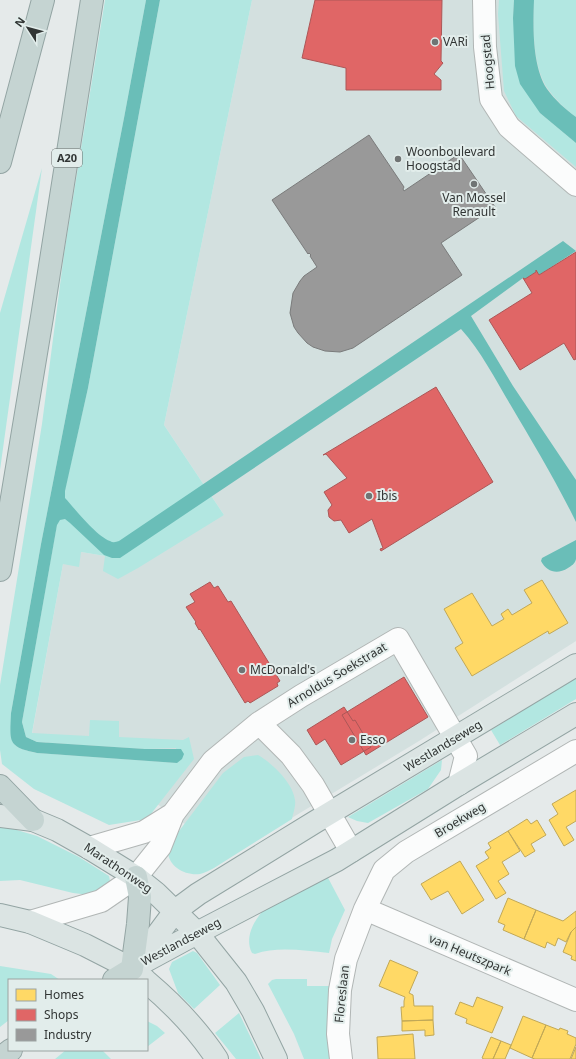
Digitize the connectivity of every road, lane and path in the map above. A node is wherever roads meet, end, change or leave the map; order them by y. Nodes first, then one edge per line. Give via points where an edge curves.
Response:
1 (43, 0) edge
2 (92, 0) edge
3 (484, 0) edge
4 (0, 162) edge
5 (576, 185) edge
6 (0, 570) edge
7 (576, 665) edge
8 (576, 714) edge
9 (259, 723) junction
10 (456, 737) junction
11 (576, 751) edge
12 (459, 784) junction
13 (0, 786) edge
14 (173, 814) junction
15 (330, 814) junction
16 (0, 816) edge
17 (32, 820) junction
18 (90, 848) junction
19 (351, 851) junction
20 (136, 877) junction
21 (365, 909) junction
22 (175, 911) junction
23 (0, 915) edge
24 (30, 922) junction
25 (197, 933) junction
26 (134, 978) edge
27 (148, 986) edge
28 (576, 1000) edge
29 (9, 1051) edge
30 (0, 1058) edge
31 (217, 1059) edge
32 (276, 1059) edge
33 (341, 1059) edge

1 - 4 highway
2 - 6 highway, A20
3 - 5 street, Hoogstad via 491,99 510,127
7 - 10 main road, Westlandseweg
8 - 12 main road, Westlandseweg
9 - 10 street, Arnoldus Soekstraat via 398,639
9 - 14 street, Arnoldus Soekstraat via 213,761
9 - 15 street via 291,755
10 - 12 street, Arnoldus Soekstraat via 466,756
10 - 15 main road, Westlandseweg
11 - 21 street, Broekweg via 406,852 384,870
12 - 19 main road, Westlandseweg
13 - 17 highway
14 - 18 street via 144,832
14 - 20 street, Arnoldus Soekstraat via 160,847
15 - 19 street
15 - 22 main road, Westlandseweg via 198,894
16 - 17 main road, Marathonweg
17 - 18 main road, Marathonweg
18 - 20 main road, Marathonweg
19 - 25 main road, Westlandseweg via 316,872
20 - 22 main road, Marathonweg
20 - 24 street, Arnoldus Soekstraat via 101,901
20 - 26 highway via 140,897
21 - 28 street, van Heutszpark
21 - 33 street, Floreslaan via 346,959 340,990 338,1034
22 - 25 main road, Marathonweg
22 - 26 main road, Westlandseweg
23 - 24 main road
24 - 26 main road via 85,945
25 - 26 main road, Westlandseweg
25 - 32 main road, Marathonweg via 236,982
27 - 31 main road via 160,992 189,1023
29 - 30 highway

